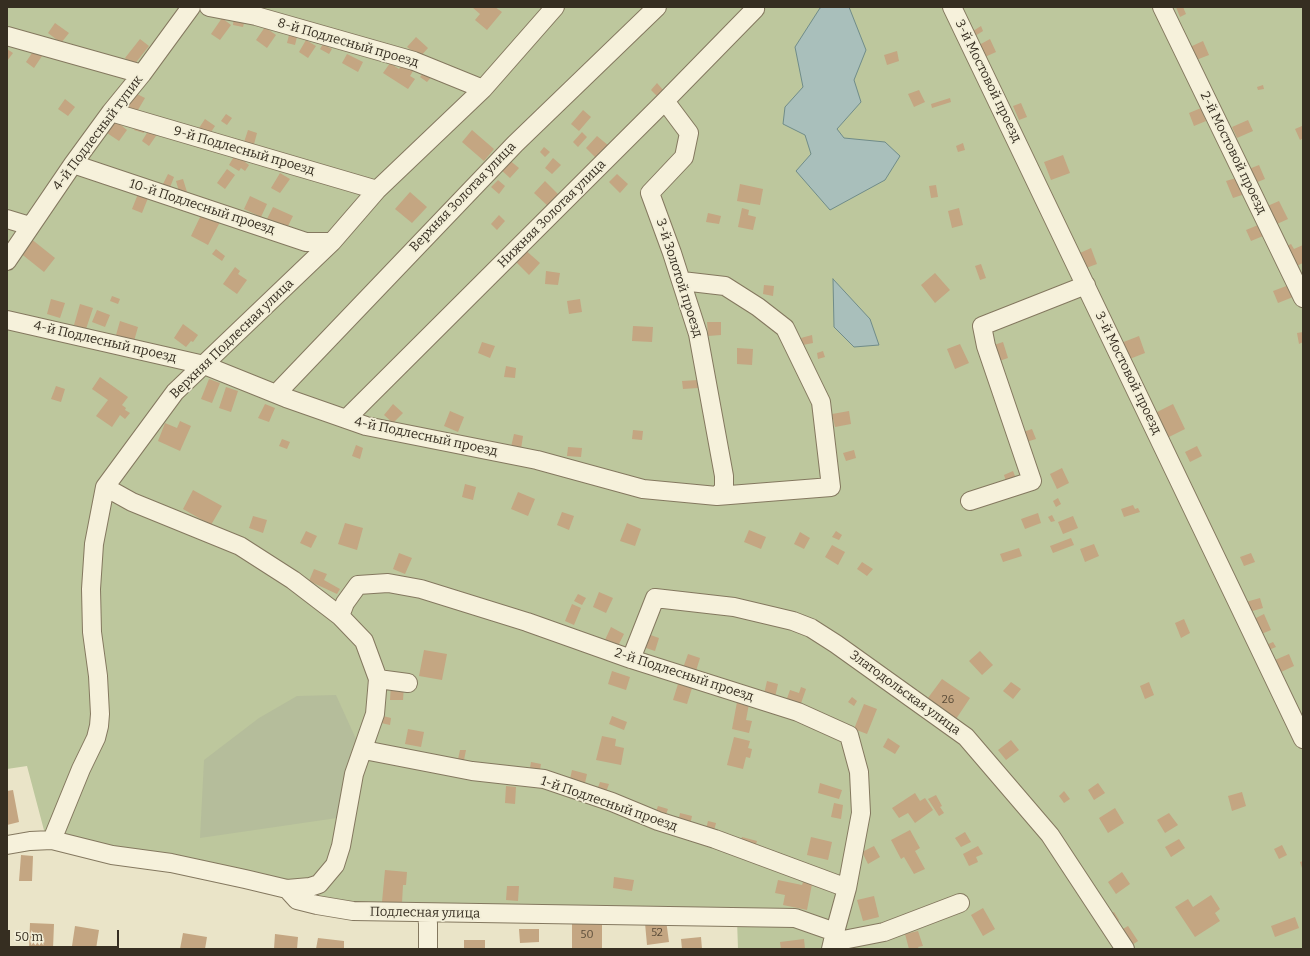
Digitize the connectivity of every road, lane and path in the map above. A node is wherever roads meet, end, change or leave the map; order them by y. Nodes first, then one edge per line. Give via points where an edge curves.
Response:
1 (191, 7) edge
2 (209, 7) edge
3 (657, 7) edge
4 (754, 7) edge
5 (1162, 7) edge
6 (548, 9) edge
7 (958, 10) edge
8 (7, 36) edge
9 (142, 74) junction
10 (482, 89) junction
11 (665, 101) junction
12 (111, 112) junction
13 (73, 164) junction
14 (377, 190) junction
15 (7, 219) edge
16 (30, 226) junction
17 (332, 242) junction
18 (7, 261) edge
19 (682, 281) junction
20 (1086, 285) junction
21 (1303, 298) edge
22 (7, 320) edge
23 (204, 366) junction
24 (276, 394) junction
25 (346, 419) junction
26 (105, 487) junction
27 (717, 496) junction
28 (970, 501) dead end
29 (340, 616) junction
30 (631, 659) junction
31 (378, 679) junction
32 (408, 683) dead end
33 (1303, 739) edge
34 (364, 750) junction
35 (52, 840) junction
36 (7, 845) edge
37 (847, 888) junction
38 (287, 889) junction
39 (960, 903) dead end
40 (427, 913) junction
41 (833, 941) edge
42 (428, 949) edge
43 (1125, 949) edge

1 - 9 street, 4-й Подлесный тупик
2 - 10 street, 8-й Подлесный проезд via 256,16 414,61
3 - 24 street, Верхняя Золотая улица via 498,161
4 - 11 street, Нижняя Золотая улица via 755,9
5 - 21 street, 2-й Мостовой проезд
6 - 10 street, Верхняя Подлесная улица
7 - 20 street, 3-й Мостовой проезд
8 - 9 street
9 - 12 street, 4-й Подлесный тупик
10 - 14 street, Верхняя Подлесная улица
11 - 19 street, 3-й Золотой проезд via 689,133 684,157 650,193
11 - 25 street, Нижняя Золотая улица
12 - 13 street, 4-й Подлесный тупик
12 - 14 street, 9-й Подлесный проезд
13 - 16 street, 4-й Подлесный тупик
13 - 17 street, 10-й Подлесный проезд via 306,242
14 - 17 street, Верхняя Подлесная улица
15 - 16 street
16 - 18 street, 4-й Подлесный тупик
17 - 23 street, Верхняя Подлесная улица
19 - 27 street, 3-й Золотой проезд via 698,334 724,476 724,488
19 - 27 street, 4-й Подлесный проезд via 725,286 758,306 785,328 821,402 831,487
20 - 28 street via 982,326 986,346 1032,481
20 - 33 street, 3-й Мостовой проезд
22 - 23 street, 4-й Подлесный проезд
23 - 24 street, 4-й Подлесный проезд
23 - 26 street, Верхняя Подлесная улица via 175,392
24 - 25 street, 4-й Подлесный проезд
25 - 27 street, 4-й Подлесный проезд via 366,426 537,460 643,489
26 - 29 street via 132,502 240,546 293,580
26 - 35 street, Верхняя Подлесная улица via 94,544 91,589 99,726
29 - 30 street, 2-й Подлесный проезд via 345,603 358,585 388,583 421,589 527,622
29 - 31 street via 364,642
30 - 37 street, 2-й Подлесный проезд via 798,712 849,736 859,772 861,813
30 - 43 street, Златодольская улица via 654,598 734,607 793,621 811,628 966,737 1050,836
31 - 32 street
31 - 34 street via 375,714
34 - 37 street, 1-й Подлесный проезд via 472,771 544,779
34 - 38 street via 354,774 335,865 319,884
35 - 36 street, Подлесная улица
35 - 38 street, Подлесная улица via 112,855 171,863
37 - 41 street, 2-й Подлесный проезд
38 - 40 street, Подлесная улица via 296,900 352,911
39 - 41 street via 884,932
40 - 41 street, Подлесная улица via 795,918
40 - 42 street

